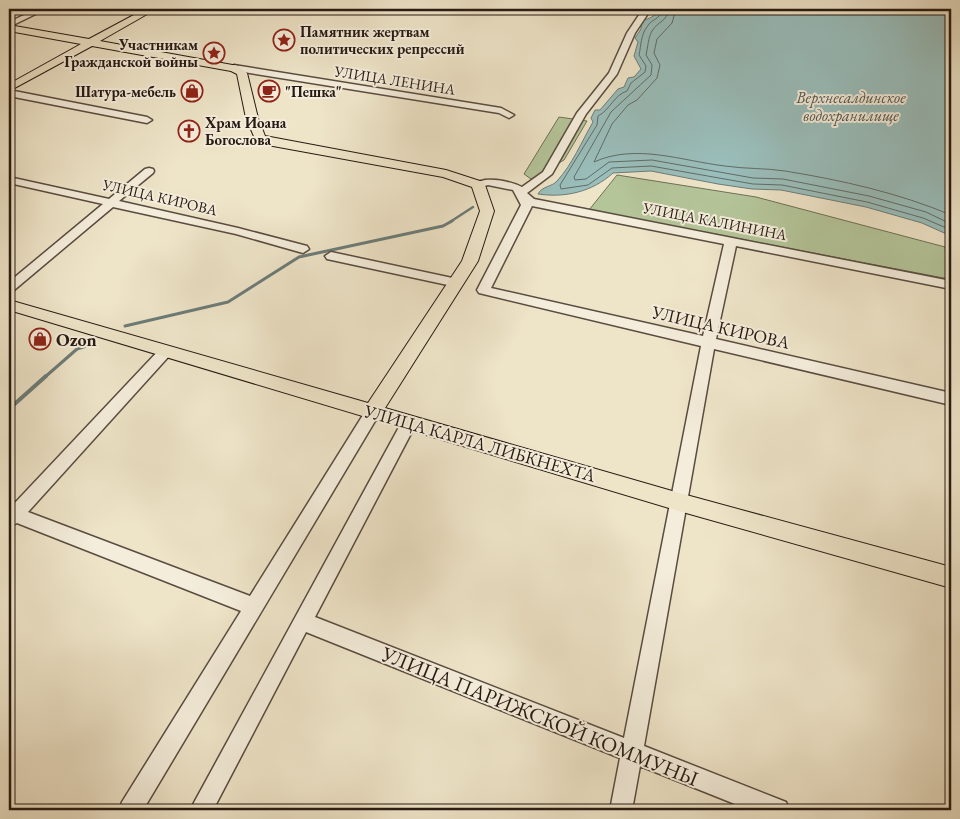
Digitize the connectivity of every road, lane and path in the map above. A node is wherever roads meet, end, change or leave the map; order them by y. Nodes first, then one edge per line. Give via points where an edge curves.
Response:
1 (42, 9) edge
2 (151, 9) edge
3 (647, 9) edge
4 (9, 26) edge
5 (90, 42) junction
6 (234, 68) junction
7 (9, 88) edge
8 (9, 93) edge
9 (509, 115) dead end
10 (147, 120) dead end
11 (149, 171) dead end
12 (9, 180) edge
13 (478, 185) junction
14 (520, 193) junction
15 (114, 202) junction
16 (731, 241) junction
17 (303, 249) dead end
18 (331, 256) dead end
19 (457, 283) junction
20 (951, 285) edge
21 (9, 288) edge
22 (9, 305) edge
23 (708, 343) junction
24 (165, 352) junction
25 (951, 399) edge
26 (373, 411) junction
27 (409, 422) junction
28 (679, 502) junction
29 (10, 515) edge
30 (951, 578) edge
31 (255, 607) junction
32 (302, 620) junction
33 (632, 753) junction
34 (130, 810) edge
35 (201, 810) edge
36 (621, 810) edge
37 (778, 810) edge

1 - 4 street
2 - 5 main road
3 - 14 street via 631,34 613,74 582,113 548,174
4 - 5 main road, УЛИЦА ЛЕНИНА
5 - 6 main road, УЛИЦА ЛЕНИНА
5 - 7 main road
6 - 9 street, УЛИЦА ЛЕНИНА via 501,111
6 - 13 main road via 242,73 260,138 446,174
8 - 10 street
11 - 15 street
12 - 15 street, УЛИЦА КИРОВА
13 - 14 street, УЛИЦА КАЛИНИНА via 488,182 517,188
13 - 19 main road via 487,211 470,261
14 - 16 street, УЛИЦА КАЛИНИНА via 530,202
14 - 23 street, УЛИЦА КИРОВА via 527,205 483,290
15 - 17 street, УЛИЦА КИРОВА
15 - 21 street
16 - 20 street, УЛИЦА КАЛИНИНА
16 - 23 street
18 - 19 street
19 - 26 main road
22 - 24 main road, УЛИЦА КАРЛА ЛИБКНЕХТА
23 - 25 street, УЛИЦА КИРОВА
23 - 28 street
24 - 26 main road, УЛИЦА КАРЛА ЛИБКНЕХТА
24 - 29 street
26 - 27 main road, УЛИЦА КАРЛА ЛИБКНЕХТА
26 - 31 street
27 - 28 main road, УЛИЦА КАРЛА ЛИБКНЕХТА
27 - 32 street
28 - 30 main road, УЛИЦА КАРЛА ЛИБКНЕХТА
28 - 33 street
29 - 31 street
31 - 34 street
32 - 33 street, УЛИЦА ПАРИЖСКОЙ КОММУНЫ
32 - 35 street
33 - 36 street
33 - 37 street, УЛИЦА ПАРИЖСКОЙ КОММУНЫ

